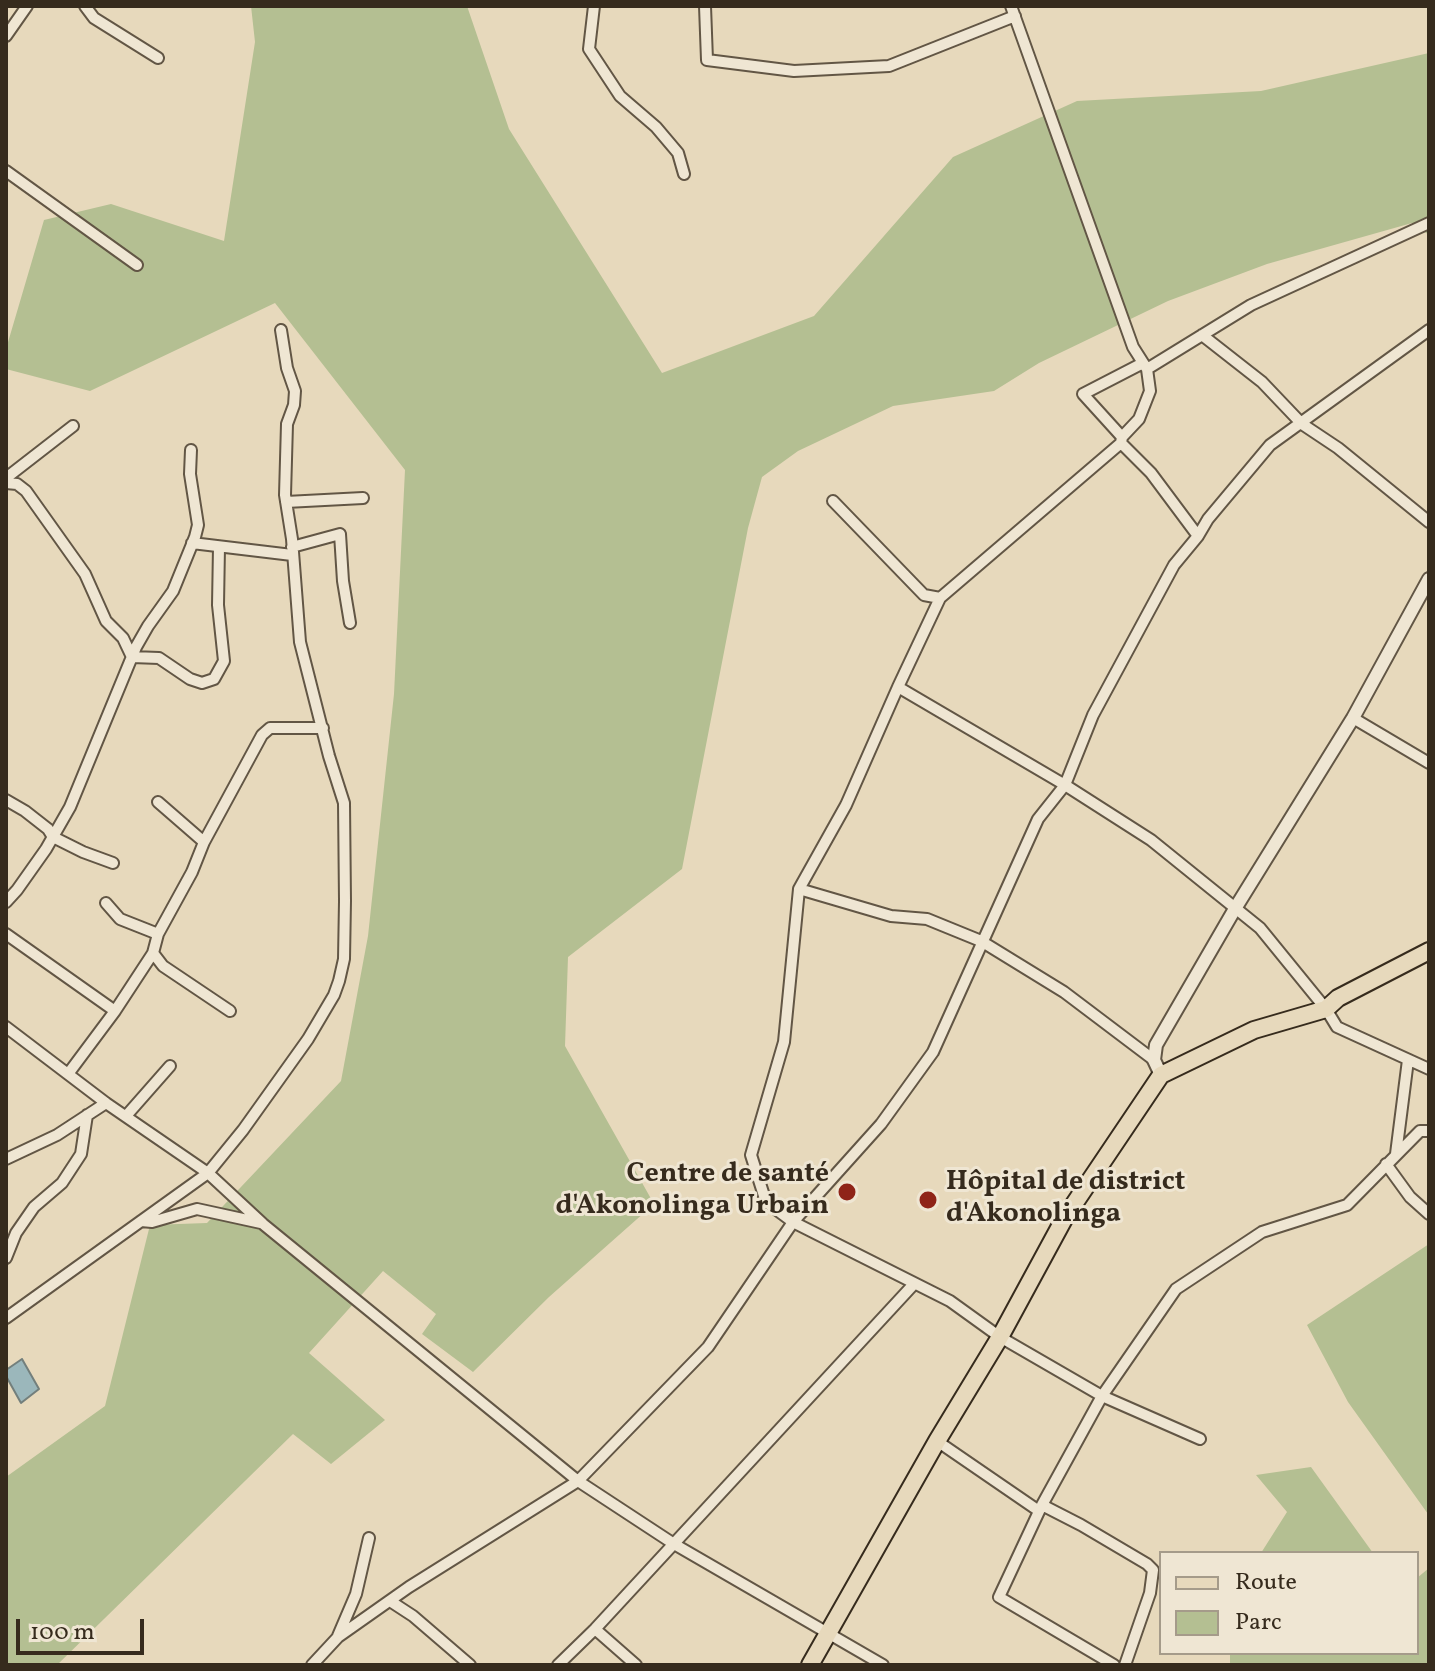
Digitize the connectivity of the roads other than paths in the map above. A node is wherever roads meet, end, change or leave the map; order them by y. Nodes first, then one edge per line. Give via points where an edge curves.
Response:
1 (27, 6) edge
2 (85, 6) edge
3 (594, 6) edge
4 (705, 6) edge
5 (1013, 11) edge
6 (6, 36) edge
7 (158, 58) dead end
8 (6, 171) edge
9 (684, 174) dead end
10 (1429, 223) edge
11 (137, 265) dead end
12 (281, 330) dead end
13 (1429, 330) edge
14 (1202, 335) junction
15 (1145, 366) junction
16 (1302, 424) junction
17 (73, 426) dead end
18 (1121, 440) junction
19 (191, 450) dead end
20 (6, 481) edge
21 (363, 498) dead end
22 (833, 501) dead end
23 (286, 502) junction
24 (1429, 522) edge
25 (1198, 536) junction
26 (192, 543) junction
27 (219, 547) junction
28 (292, 551) junction
29 (1429, 579) edge
30 (940, 598) junction
31 (350, 623) dead end
32 (132, 657) junction
33 (898, 687) junction
34 (1353, 718) junction
35 (323, 728) junction
36 (1429, 763) edge
37 (1065, 785) junction
38 (6, 800) edge
39 (158, 802) dead end
40 (53, 837) junction
41 (204, 842) junction
42 (113, 863) dead end
43 (799, 889) junction
44 (6, 902) edge
45 (106, 903) dead end
46 (1236, 907) junction
47 (6, 934) edge
48 (158, 934) junction
49 (981, 941) junction
50 (1429, 951) edge
51 (153, 953) junction
52 (1326, 1009) junction
53 (115, 1011) junction
54 (230, 1011) dead end
55 (6, 1027) edge
56 (1408, 1060) junction
57 (170, 1066) dead end
58 (1157, 1068) junction
59 (1429, 1069) edge
60 (68, 1074) junction
61 (106, 1103) junction
62 (87, 1115) junction
63 (126, 1116) junction
64 (1429, 1131) edge
65 (1396, 1154) junction
66 (6, 1159) edge
67 (1386, 1164) junction
68 (208, 1173) junction
69 (1429, 1214) edge
70 (141, 1221) junction
71 (793, 1222) junction
72 (263, 1224) junction
73 (6, 1258) edge
74 (913, 1285) junction
75 (6, 1318) edge
76 (1000, 1337) junction
77 (1102, 1396) junction
78 (1200, 1439) dead end
79 (937, 1441) junction
80 (578, 1481) junction
81 (1041, 1508) junction
82 (369, 1538) dead end
83 (674, 1544) junction
84 (390, 1601) junction
85 (595, 1629) junction
86 (828, 1635) junction
87 (338, 1637) junction
88 (312, 1665) edge
89 (470, 1665) edge
90 (558, 1665) edge
91 (636, 1665) edge
92 (810, 1665) edge
93 (883, 1665) edge
94 (1114, 1665) edge
95 (1125, 1665) edge

1 - 6 street
2 - 7 street via 94,18
3 - 9 street via 589,49 620,96 678,153
4 - 5 street via 707,60 794,71 889,66
5 - 15 street via 1133,347
8 - 11 street
10 - 14 street via 1251,305
12 - 23 street via 295,391 287,424
13 - 16 street
14 - 15 street
14 - 16 street via 1262,382
15 - 18 street via 1150,391 1139,419
15 - 18 street via 1083,394
16 - 24 street
16 - 25 street via 1270,445
17 - 20 street
18 - 25 street
18 - 30 street
19 - 26 street via 198,525
20 - 32 street via 26,491 85,574 106,621
21 - 23 street
22 - 30 street via 924,595
23 - 28 street
25 - 37 street via 1174,565 1101,702
26 - 27 street
26 - 32 street via 173,591
27 - 28 street
27 - 32 street via 224,661 214,679 196,682 159,658
28 - 31 street via 340,534
28 - 35 street via 300,642
29 - 34 street
30 - 33 street
32 - 40 street
33 - 37 street
33 - 43 street via 846,805
34 - 36 street
34 - 46 street
35 - 41 street via 267,730
35 - 68 street via 344,803 344,959 339,981 308,1039
37 - 46 street via 1151,840
37 - 49 street via 1038,819
38 - 40 street
39 - 41 street
40 - 42 street
40 - 44 street
41 - 48 street
43 - 49 street via 891,916 927,919
43 - 71 street via 784,1042 751,1155 766,1202
45 - 48 street via 120,919
46 - 52 street via 1260,928
46 - 58 street via 1156,1045
47 - 53 street
48 - 51 street
49 - 58 street via 1064,992
49 - 71 street via 933,1052 881,1124
50 - 52 main road
51 - 53 street
51 - 54 street via 163,966
52 - 56 street via 1337,1027
52 - 58 main road
53 - 60 street
55 - 60 street
56 - 59 street
56 - 65 street
57 - 63 street
58 - 76 main road via 1064,1219
60 - 61 street
61 - 62 street
61 - 63 street
62 - 66 street
62 - 73 street via 81,1154 62,1183 34,1207
63 - 68 street
64 - 65 street via 1420,1131
65 - 67 street
67 - 69 street
67 - 77 street via 1347,1205 1262,1232 1176,1289
68 - 70 street
68 - 72 street
70 - 72 street via 197,1209
70 - 75 street
71 - 74 street
71 - 80 street via 708,1347
72 - 80 street
74 - 76 street via 950,1301
74 - 83 street
76 - 77 street
76 - 79 main road
77 - 78 street
77 - 81 street
79 - 81 street
79 - 86 main road
80 - 83 street
80 - 84 street
81 - 94 street via 999,1597
81 - 95 street via 1081,1525 1153,1570
82 - 87 street via 356,1594
83 - 85 street
83 - 86 street
84 - 87 street
84 - 89 street
85 - 90 street
85 - 91 street
86 - 92 main road
86 - 93 street
87 - 88 street

